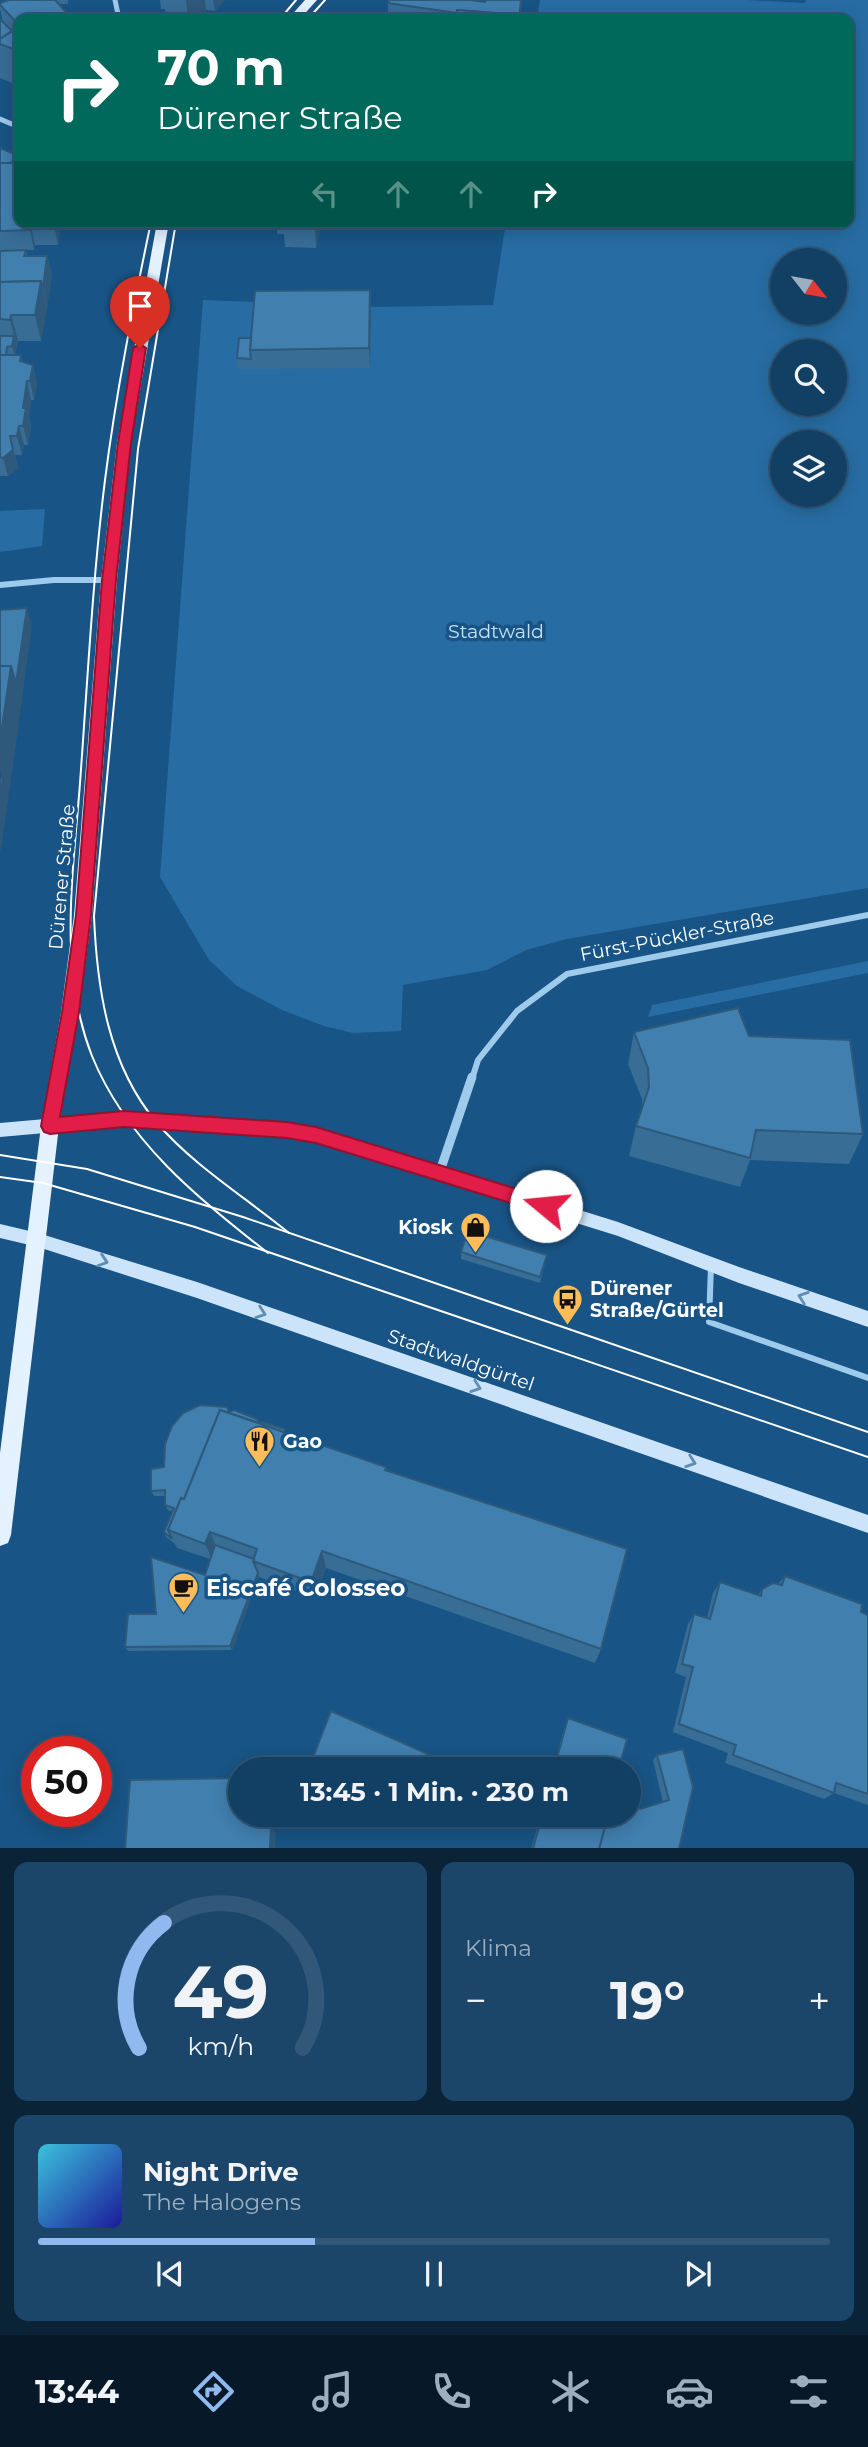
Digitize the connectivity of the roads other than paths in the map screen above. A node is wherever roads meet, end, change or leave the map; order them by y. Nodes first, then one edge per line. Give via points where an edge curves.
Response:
1 (311, 0) edge
2 (298, 14) edge
3 (162, 228) edge
4 (109, 580) junction
5 (0, 585) edge
6 (868, 915) edge
7 (50, 1126) junction
8 (0, 1130) edge
9 (439, 1174) junction
10 (0, 1231) edge
11 (38, 1240) junction
12 (712, 1265) junction
13 (868, 1319) edge
14 (868, 1378) edge
15 (4, 1461) edge
16 (868, 1524) edge
17 (0, 1535) edge

1 - 2 main road
3 - 4 main road, Dürener Straße via 124,443
4 - 5 street
4 - 7 main road, Dürener Straße via 83,915
6 - 9 street, Fürst-Pückler-Straße via 567,974 517,1011 478,1060
7 - 8 main road
7 - 9 main road via 124,1119 287,1130
7 - 11 main road, Dürener Straße
9 - 12 main road via 618,1229
10 - 11 main road, Stadtwaldgürtel
11 - 15 main road, Dürener Straße
11 -> 16 main road, Stadtwaldgürtel
13 -> 12 main road
12 - 14 lane via 709,1322
15 - 17 main road, Dürener Straße

